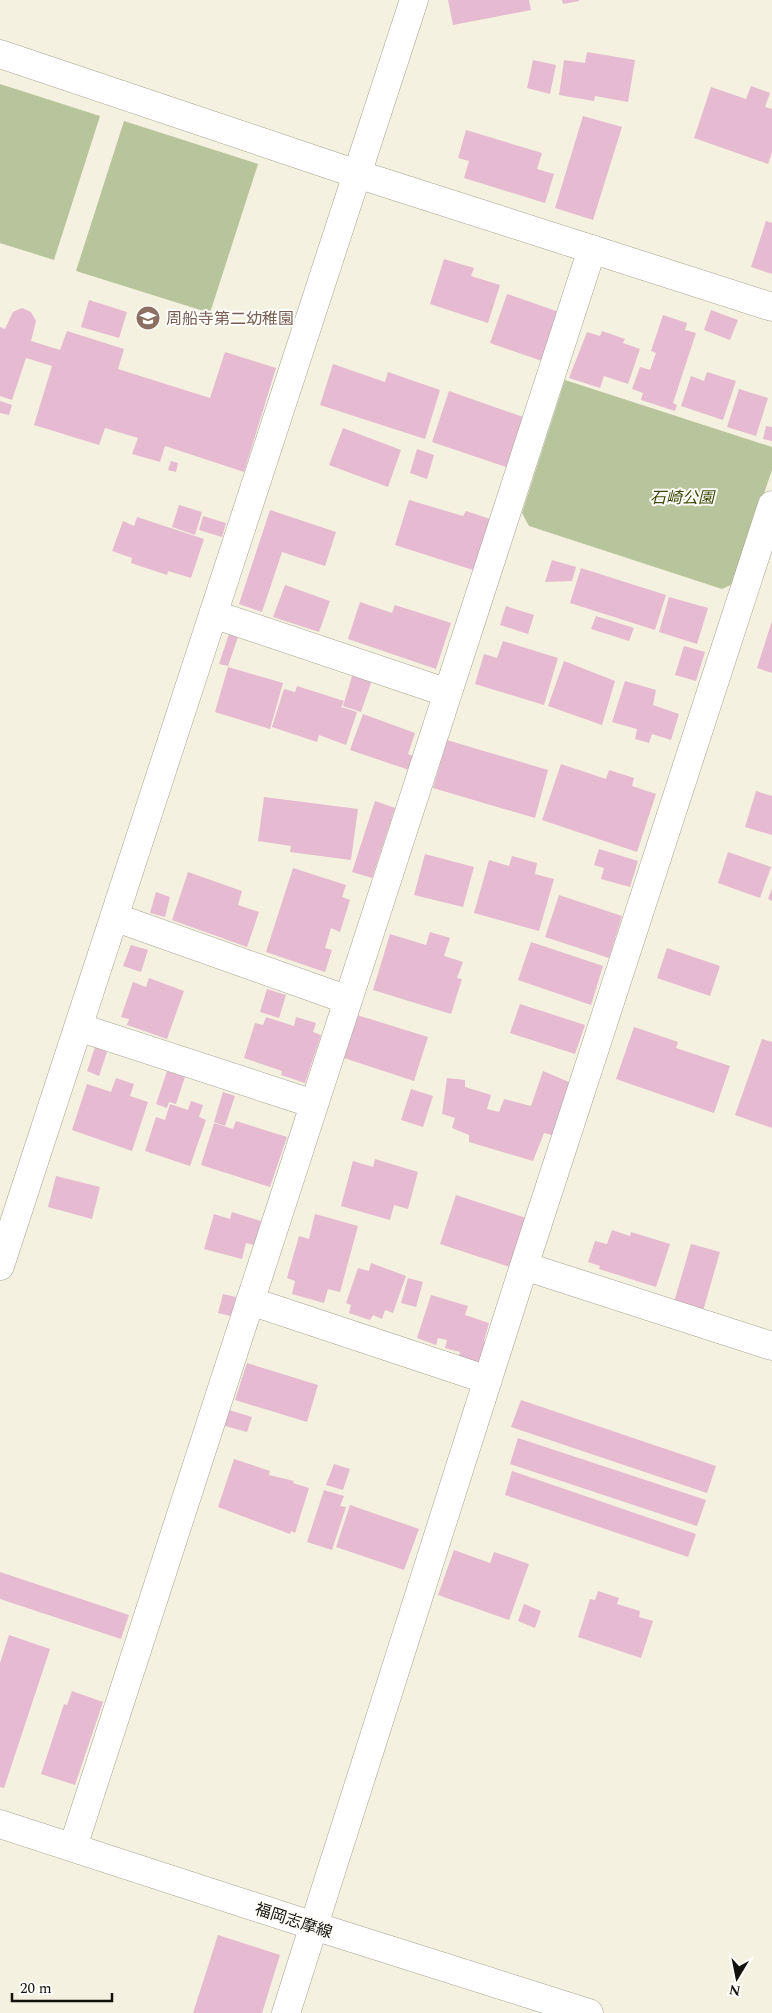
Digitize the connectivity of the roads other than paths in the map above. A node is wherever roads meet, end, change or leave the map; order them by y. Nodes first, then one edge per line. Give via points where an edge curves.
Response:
1 (414, 0) edge
2 (0, 54) edge
3 (357, 174) junction
4 (592, 249) junction
5 (772, 307) edge
6 (772, 505) edge
7 (213, 614) junction
8 (448, 693) junction
9 (114, 917) junction
10 (348, 1000) junction
11 (78, 1027) junction
12 (314, 1104) junction
13 (0, 1266) edge
14 (524, 1266) junction
15 (250, 1301) junction
16 (772, 1346) edge
17 (488, 1380) junction
18 (0, 1824) edge
19 (73, 1847) junction
20 (314, 1926) junction
21 (286, 2013) edge
22 (589, 2013) edge

1 - 3 street
2 - 3 street
3 - 4 street
3 - 7 street
4 - 5 street
4 - 8 street
6 - 14 street
7 - 8 street
7 - 9 street
8 - 10 street
9 - 10 street
9 - 11 street
10 - 12 street
11 - 12 street
11 - 13 street
12 - 15 street
14 - 16 street
14 - 17 street
15 - 17 street
15 - 19 street
17 - 20 street
18 - 19 street, 福岡志摩線
19 - 20 street, 福岡志摩線
20 - 21 street
20 - 22 street, 福岡志摩線

